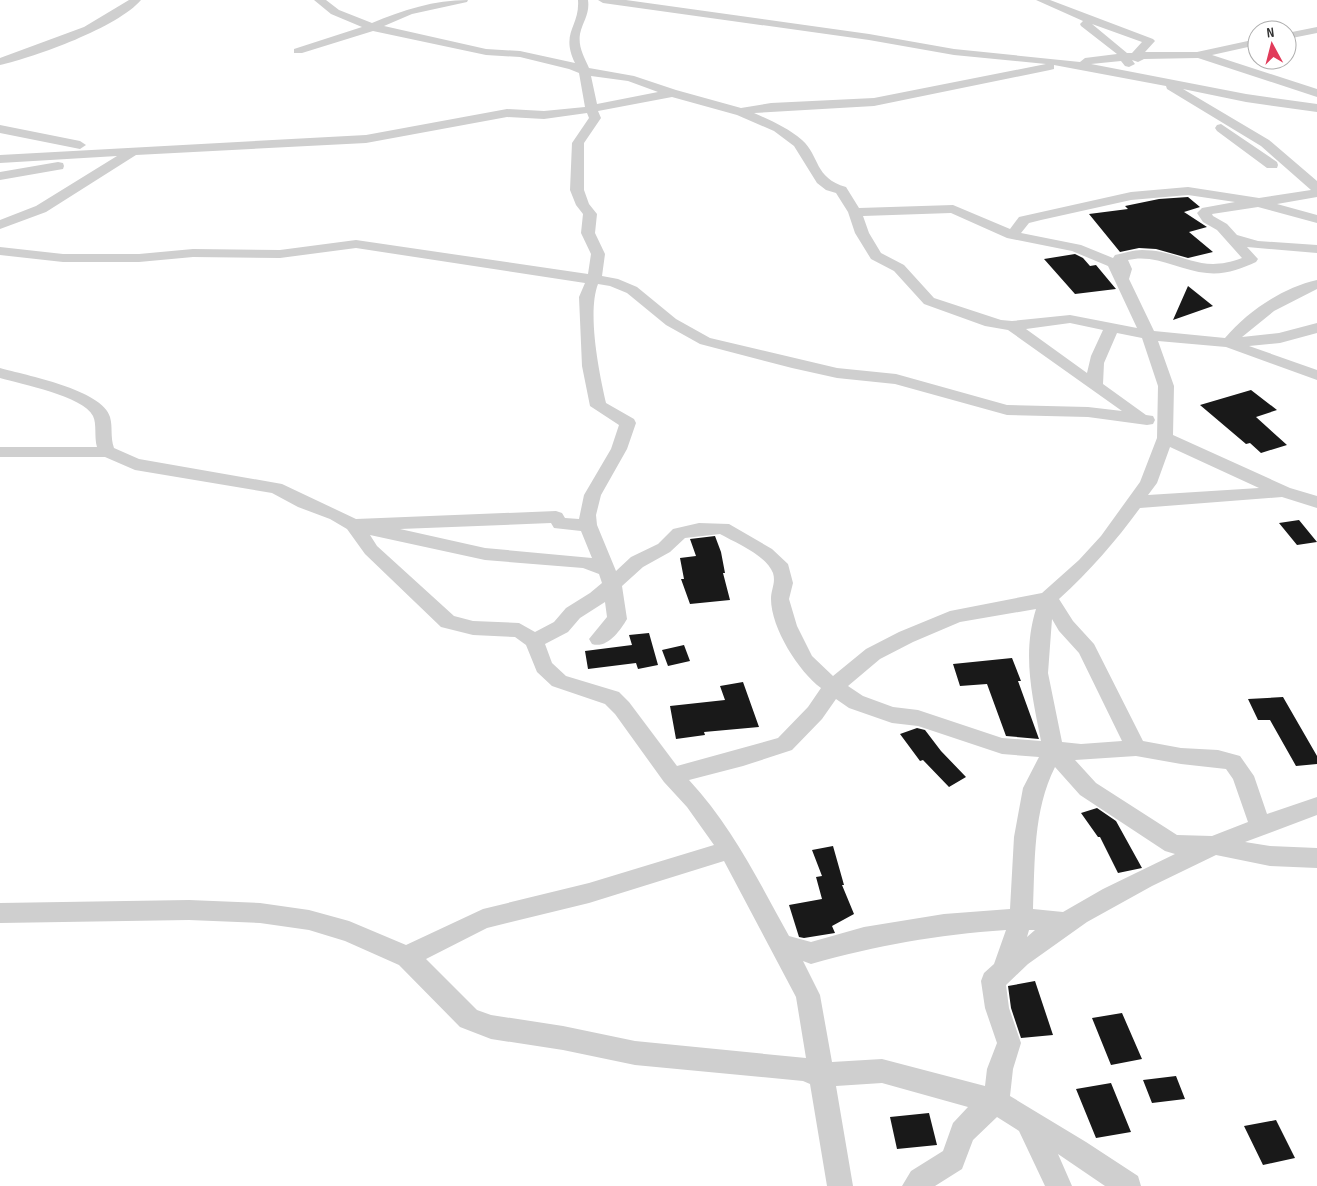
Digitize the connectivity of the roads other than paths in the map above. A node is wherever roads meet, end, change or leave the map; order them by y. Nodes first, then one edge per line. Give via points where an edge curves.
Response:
1 (136, 0) edge
2 (319, 0) edge
3 (463, 0) edge
4 (583, 0) edge
5 (603, 0) edge
6 (1041, 0) edge
7 (1068, 12) junction
8 (371, 27) junction
9 (1317, 30) edge
10 (1297, 34) edge
11 (1149, 41) junction
12 (1247, 44) edge
13 (298, 52) dead end
14 (1197, 55) junction
15 (1129, 56) junction
16 (0, 62) edge
17 (1069, 63) junction
18 (584, 71) junction
19 (1147, 79) junction
20 (1162, 81) junction
21 (672, 93) junction
22 (1317, 93) edge
23 (1317, 108) edge
24 (591, 110) junction
25 (741, 112) junction
26 (0, 129) edge
27 (131, 153) junction
28 (0, 160) edge
29 (0, 176) edge
30 (1317, 188) edge
31 (1317, 193) edge
32 (1302, 195) junction
33 (1257, 202) junction
34 (1317, 209) edge
35 (855, 212) junction
36 (1317, 219) edge
37 (0, 225) edge
38 (1012, 235) junction
39 (1229, 237) junction
40 (1317, 249) edge
41 (0, 251) edge
42 (593, 278) junction
43 (1124, 280) junction
44 (1317, 284) edge
45 (1012, 326) junction
46 (1112, 328) junction
47 (1317, 328) edge
48 (1148, 335) junction
49 (1229, 343) junction
50 (0, 373) edge
51 (1317, 376) edge
52 (1095, 386) junction
53 (1147, 420) junction
54 (1165, 435) junction
55 (107, 451) junction
56 (0, 452) edge
57 (1284, 492) junction
58 (1134, 502) junction
59 (1317, 502) edge
60 (353, 525) junction
61 (588, 526) junction
62 (608, 576) junction
63 (1048, 598) junction
64 (599, 639) dead end
65 (534, 641) junction
66 (833, 687) junction
67 (1136, 748) junction
68 (1053, 750) junction
69 (672, 776) junction
70 (1317, 806) edge
71 (1261, 828) junction
72 (1216, 846) junction
73 (730, 850) junction
74 (1317, 858) edge
75 (0, 913) edge
76 (1021, 919) junction
77 (1063, 922) junction
78 (783, 945) junction
79 (407, 957) junction
80 (1005, 968) junction
81 (822, 1075) junction
82 (996, 1102) junction
83 (1028, 1121) junction
84 (840, 1186) edge
85 (915, 1186) edge
86 (1059, 1186) edge
87 (1128, 1186) edge

1 - 16 street via 71,38
2 - 8 street via 335,12
3 - 8 street via 409,12
4 - 18 street via 585,12 574,37 574,48
5 - 17 street via 870,37 954,52
6 - 7 street
7 - 11 street
7 - 15 street
8 - 13 street
8 - 18 street via 486,52 520,54
9 - 10 street
11 - 14 street
11 - 15 street
12 - 14 street
14 - 15 street
14 - 22 street
15 - 17 street
15 - 19 street
15 - 20 street
17 - 19 street
17 - 25 street via 874,102 771,107
18 - 21 street via 630,78
18 - 24 street
19 - 20 street
19 - 32 street via 1262,157
20 - 23 street
20 - 30 street via 1265,143
21 - 24 street
21 - 25 street
24 - 27 street via 544,115 507,114 366,139
24 - 42 street via 595,118 578,143 577,190 590,214 588,233 598,254
25 - 35 street via 791,137 822,180 841,190
26 - 27 street via 61,143
27 - 28 street
27 - 29 street
27 - 37 street via 41,208
31 - 32 street
32 - 33 street
32 - 34 street
33 - 36 street
33 - 38 street via 1188,192 1131,196 1024,220
33 - 39 street via 1204,214 1222,227
35 - 38 street via 954,209
35 - 45 street via 862,233 876,256 899,268 929,301 990,323
38 - 43 street via 1091,254 1114,263
39 - 40 street via 1257,245
39 - 43 street via 1251,259 1207,270 1159,255 1126,256 1120,258 1125,269
41 - 42 street via 63,258 139,258 193,253 280,254 356,244
42 - 53 street via 632,290 671,322 705,341 837,373 896,379 1007,410 1088,412
42 - 61 street via 586,297 590,366 598,406 628,423 620,448 596,486 586,517
43 - 48 street
44 - 49 street via 1264,308
45 - 46 street via 1070,319
45 - 52 street
46 - 48 street
46 - 52 street via 1095,366
47 - 49 street via 1280,338
48 - 49 street
48 - 54 street via 1166,386
49 - 51 street
50 - 55 street via 75,395 94,406 102,416 102,437
52 - 53 street
53 - 54 street
54 - 57 street
54 - 58 street via 1148,483
55 - 56 street
55 - 60 street via 135,464 276,488
57 - 58 street
57 - 59 street
58 - 63 street via 1102,546
60 - 61 street via 556,517 560,524
60 - 62 street via 485,554 584,562
60 - 65 street via 371,550 448,622 473,628 519,630
61 - 62 street
62 - 64 street via 617,619
62 - 65 street via 597,598 573,613 561,627
62 - 66 street via 664,548 679,534 723,528 766,553 781,568 784,583 780,598 787,626 805,661
63 - 66 street via 958,616 906,637 872,654
63 - 67 street via 1066,626 1087,648
63 - 68 street via 1041,624 1038,673
65 - 69 street via 544,667 559,681 612,698
66 - 68 street via 856,702 892,715 918,718 1002,746
66 - 69 street via 815,713 785,744
67 - 68 street via 1081,752
67 - 71 street via 1233,762 1243,776
68 - 72 street via 1088,789 1173,844
68 - 76 street via 1034,788 1025,836
69 - 73 street via 695,801
70 - 71 street via 1296,810
71 - 72 street via 1244,832
72 - 74 street via 1270,856
72 - 77 street
73 - 78 street
73 - 79 street via 589,893 484,919
75 - 79 street via 260,912 309,920 349,932
76 - 77 street
76 - 78 street via 944,924 864,938 811,953
76 - 80 street
77 - 80 street
78 - 81 street via 808,995
79 - 81 street via 469,1019 491,1027 635,1053 804,1069
80 - 82 street via 993,981 997,1008 1009,1043 1000,1069
81 - 82 street via 882,1072
81 - 84 street
82 - 83 street
82 - 85 street via 962,1132 953,1160
83 - 86 street
83 - 87 street

